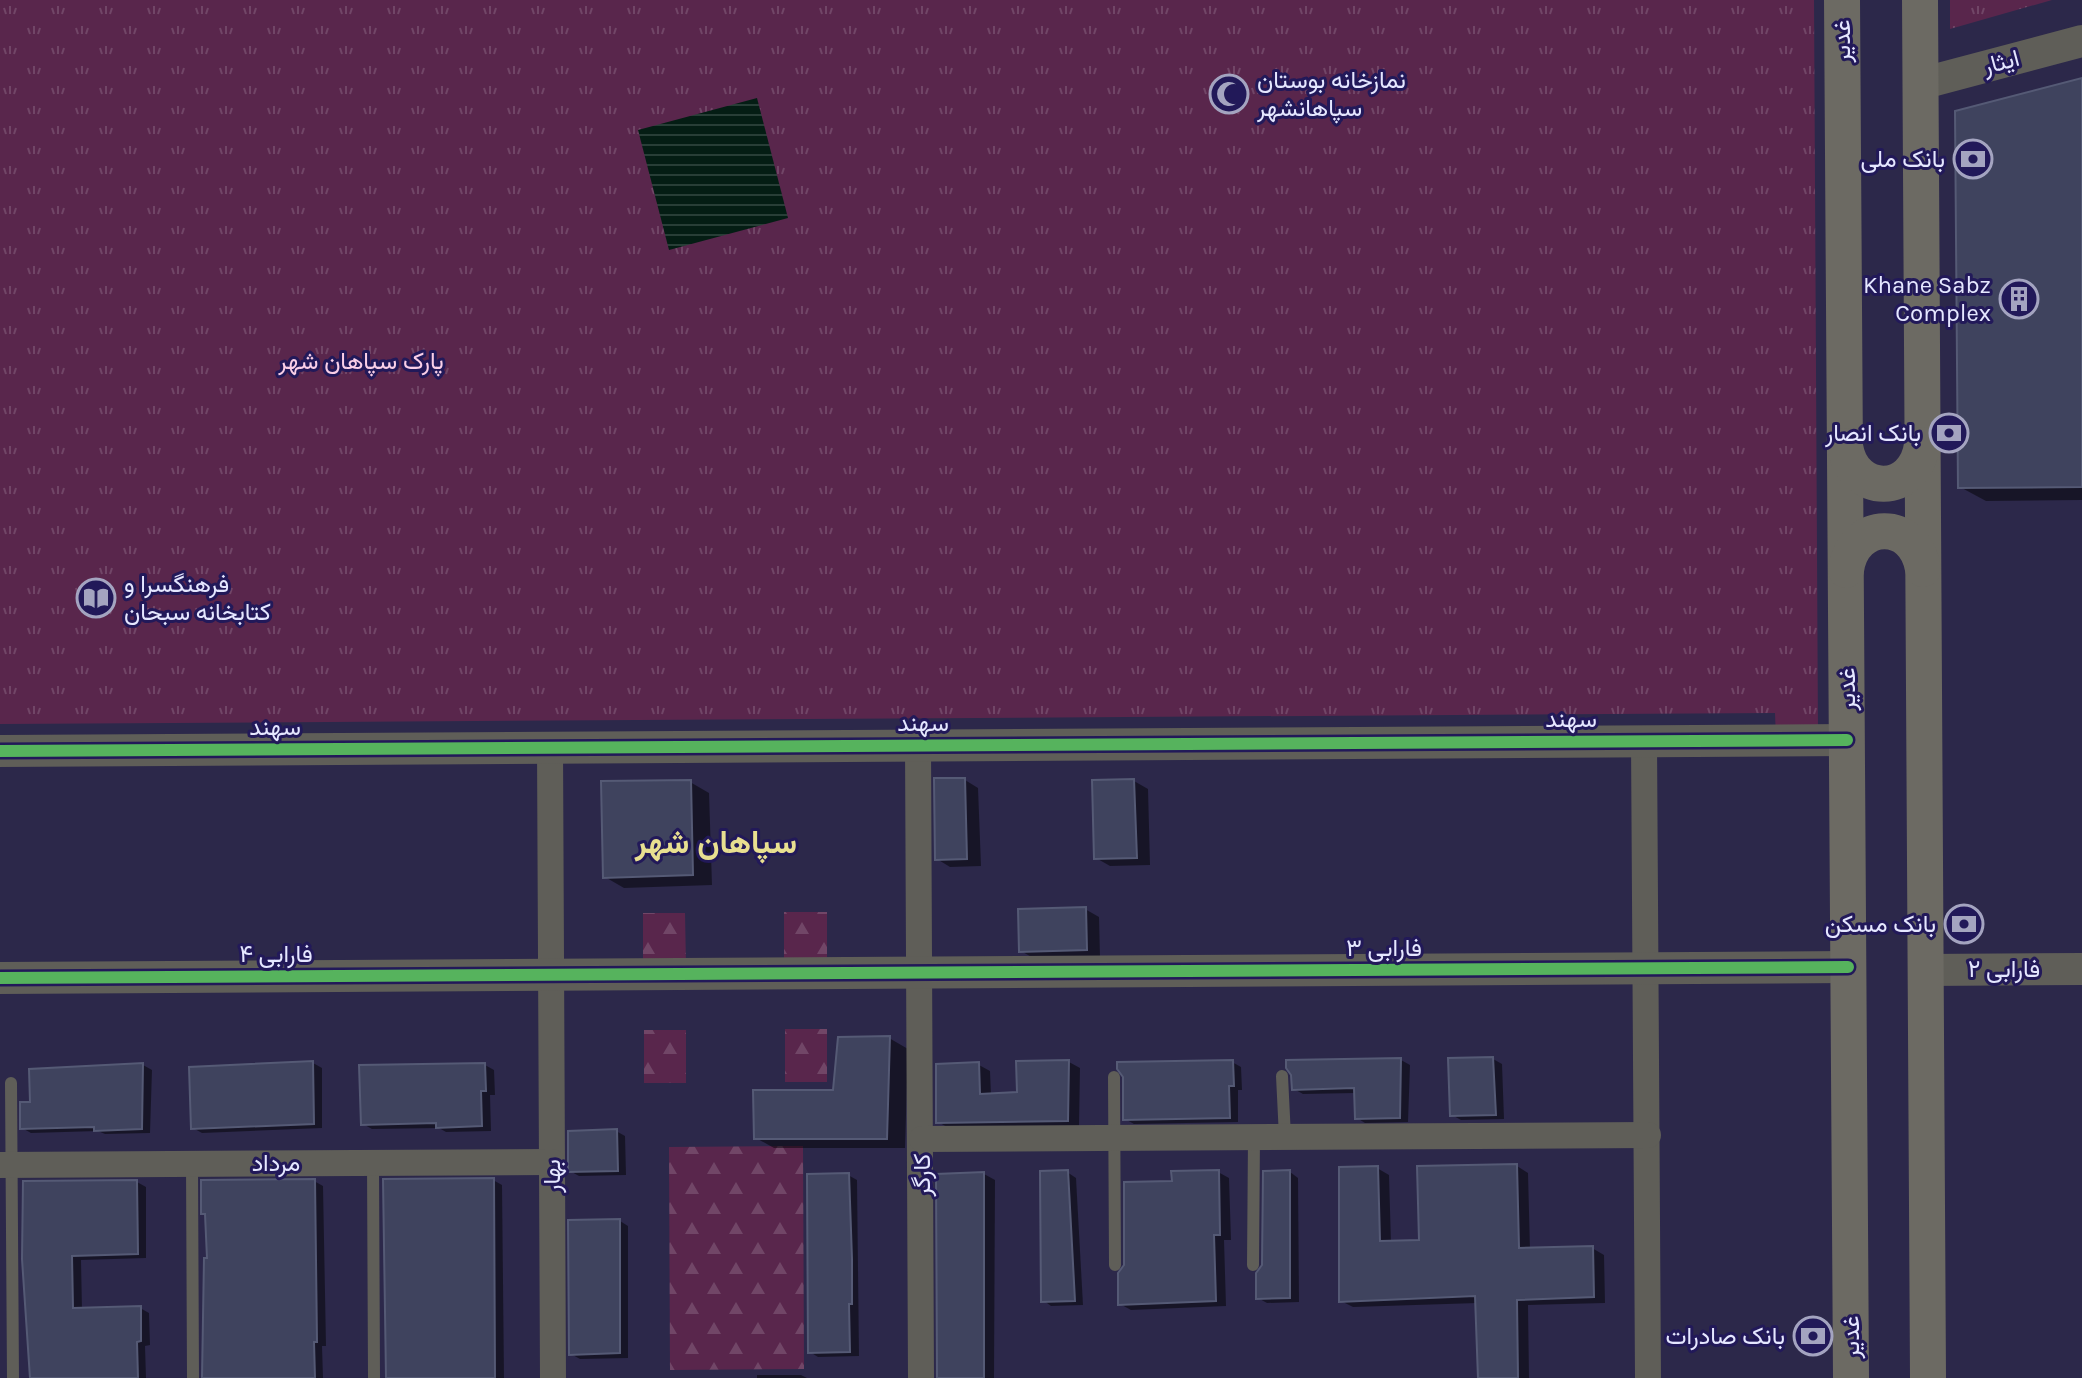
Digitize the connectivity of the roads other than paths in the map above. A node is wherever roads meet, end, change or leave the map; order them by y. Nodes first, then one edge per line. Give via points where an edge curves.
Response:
1 (1842, 0) edge
2 (1920, 0) edge
3 (2082, 41) edge
4 (1920, 84) junction
5 (1922, 445) junction
6 (1845, 446) junction
7 (1923, 569) junction
8 (1846, 570) junction
9 (1847, 740) junction
10 (1644, 741) junction
11 (918, 745) junction
12 (550, 748) junction
13 (0, 751) edge
14 (1848, 967) junction
15 (1645, 968) junction
16 (2082, 969) edge
17 (1926, 970) junction
18 (919, 972) junction
19 (551, 975) junction
20 (0, 978) edge
21 (1282, 1076) dead end
22 (1114, 1077) dead end
23 (11, 1083) dead end
24 (1648, 1135) junction
25 (1254, 1137) junction
26 (1285, 1137) junction
27 (1116, 1138) junction
28 (922, 1139) junction
29 (552, 1162) junction
30 (373, 1163) junction
31 (192, 1164) junction
32 (6, 1165) edge
33 (1115, 1265) dead end
34 (1253, 1265) dead end
35 (13, 1378) edge
36 (193, 1378) edge
37 (374, 1378) edge
38 (553, 1378) edge
39 (921, 1378) edge
40 (1648, 1378) edge
41 (1851, 1378) edge
42 (1928, 1378) edge

1 - 6 main road, غدیر
2 - 4 main road
3 - 4 street, ایثار
4 - 5 main road
5 - 6 main road via 1915,468 1884,484 1852,468
5 - 7 main road
6 - 8 main road, غدیر
7 - 8 main road via 1922,557 1907,538 1884,531 1861,538 1847,558
7 - 17 main road
8 - 9 main road, غدیر
9 - 10 street, سهند
9 - 14 main road, غدیر
10 - 11 street, سهند
10 - 15 street
11 - 12 street, سهند
11 - 18 street, کارگر
12 - 13 street, سهند
12 - 19 street, بهار
14 - 15 street, فارابی ۳
14 - 41 main road, غدیر
15 - 18 street, فارابی ۳
15 - 24 street
16 - 17 street, فارابی ۲
17 - 42 main road
18 - 19 street, فارابی ۳
18 - 28 street, کارگر
19 - 20 street, فارابی ۴
19 - 29 street, بهار
21 - 26 lane
22 - 27 lane
23 - 32 lane
24 - 26 street
24 - 40 street
25 - 26 street
25 - 27 street
25 - 34 lane
27 - 28 street
27 - 33 lane
28 - 39 street, کارگر
29 - 30 street, مرداد
29 - 38 street, بهار
30 - 31 street, مرداد
30 - 37 lane
31 - 32 street, مرداد
31 - 36 lane
32 - 35 lane

